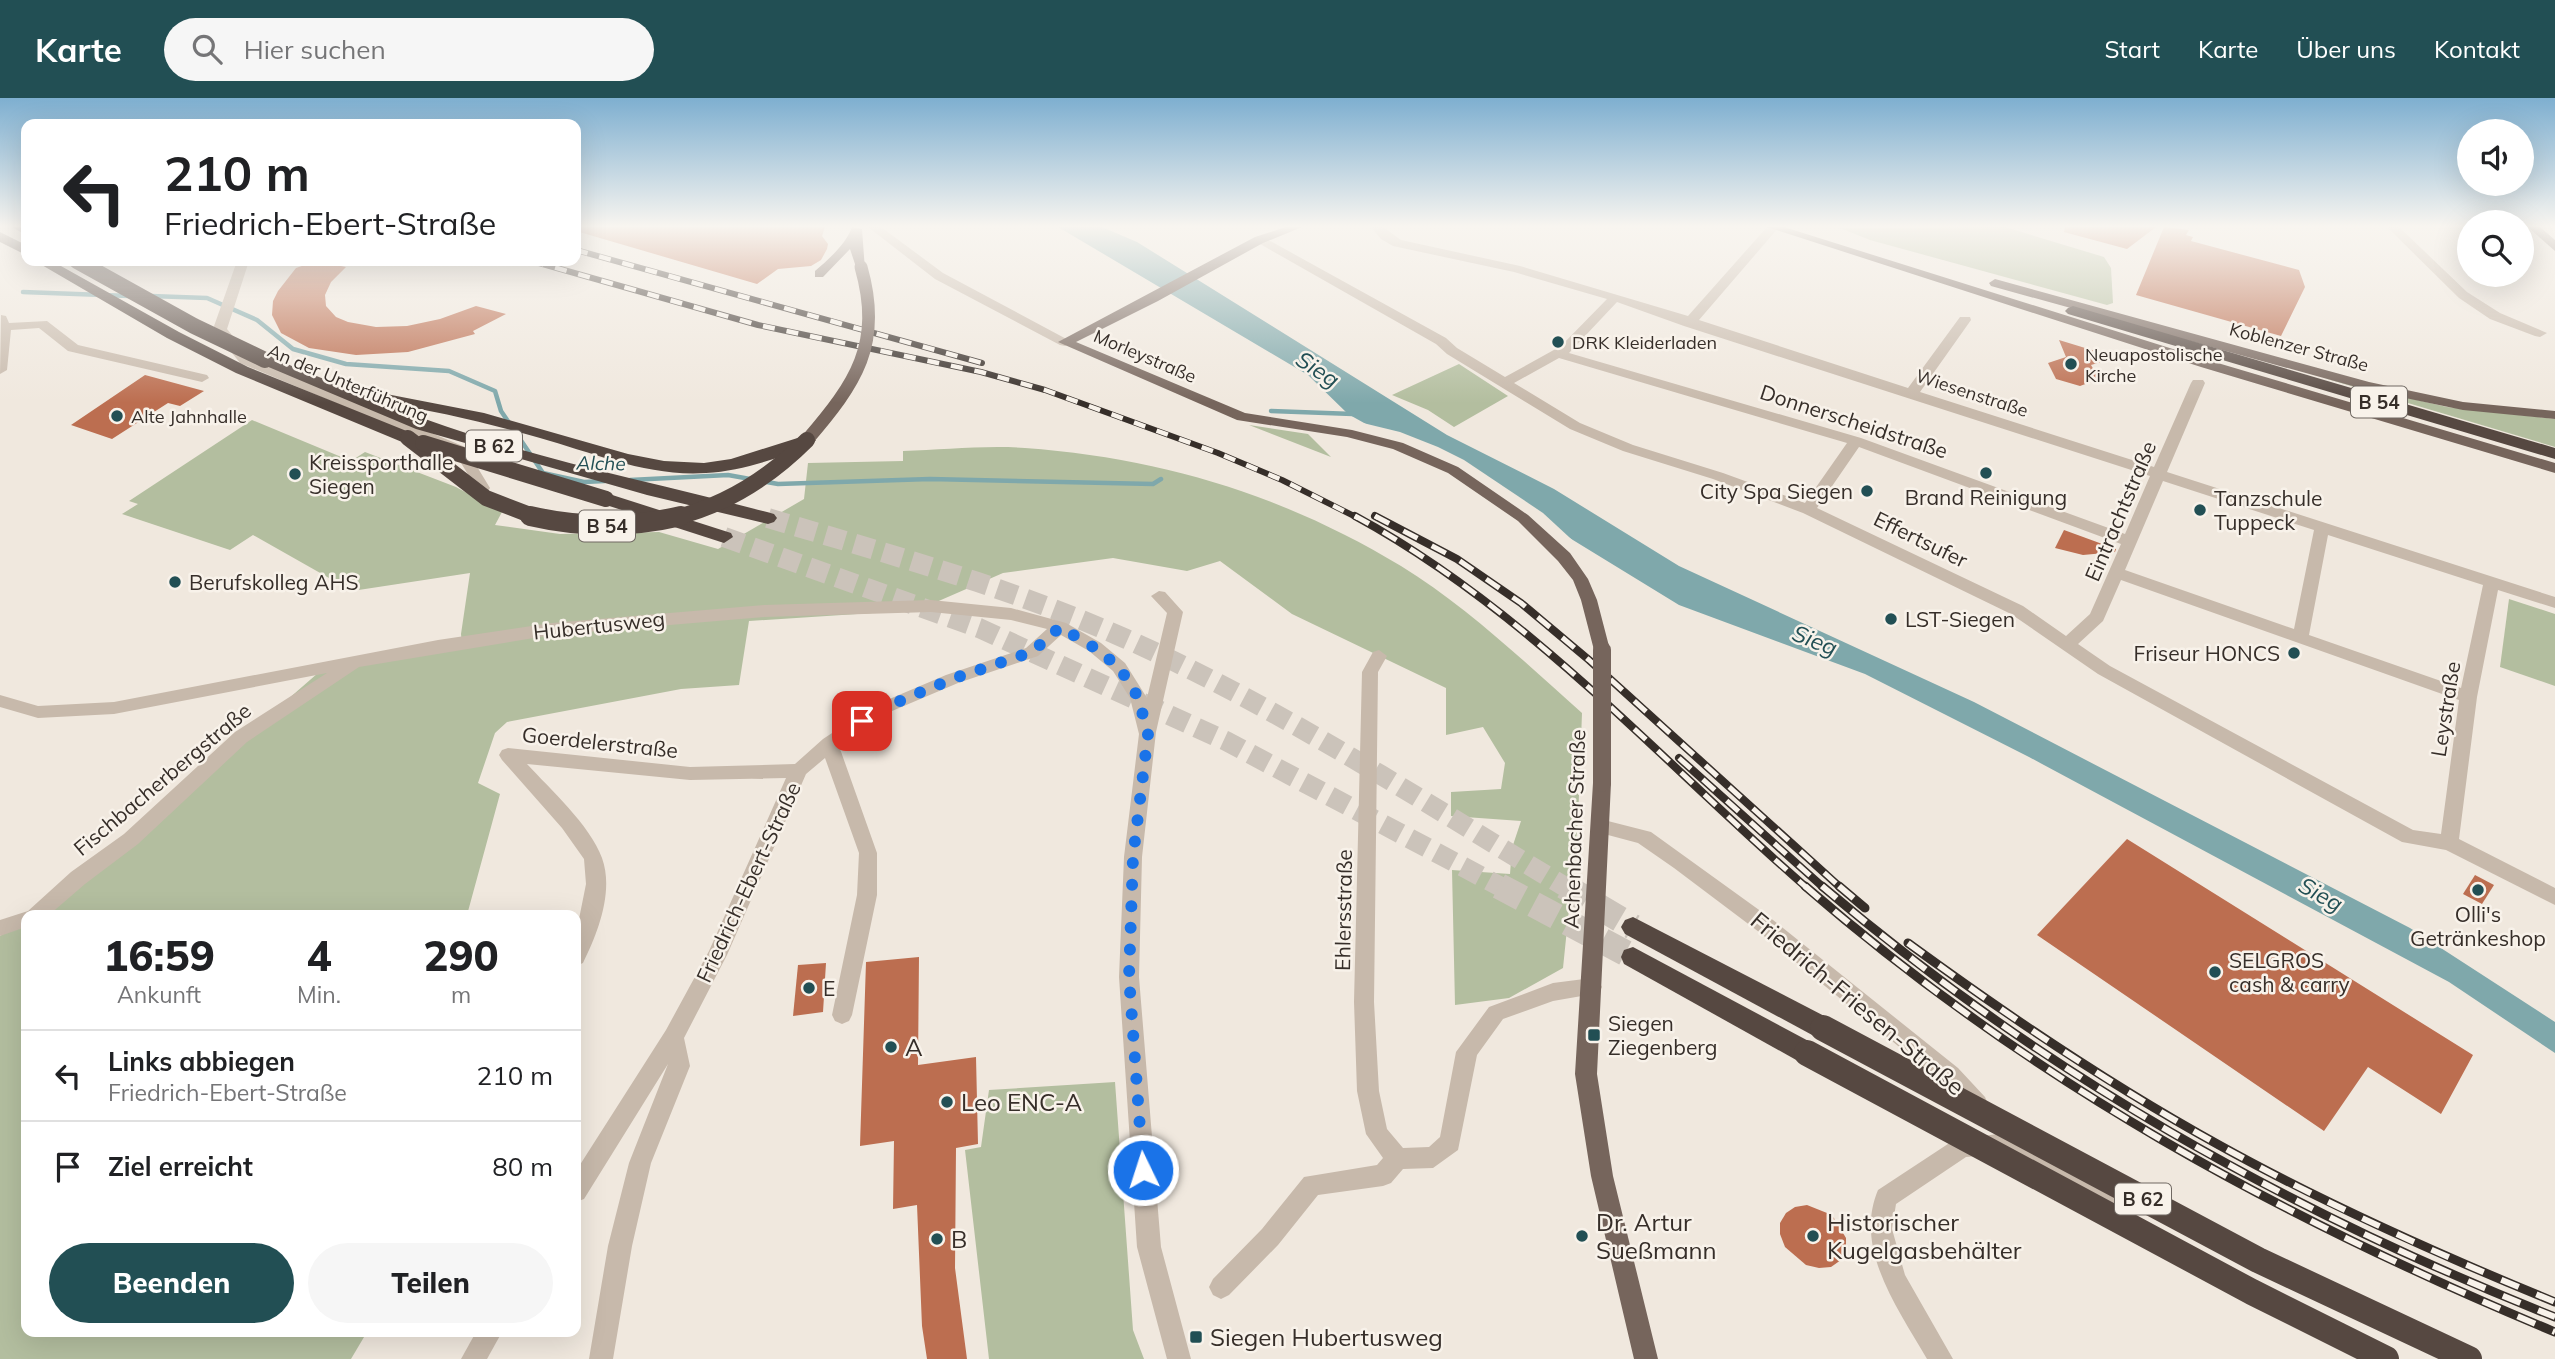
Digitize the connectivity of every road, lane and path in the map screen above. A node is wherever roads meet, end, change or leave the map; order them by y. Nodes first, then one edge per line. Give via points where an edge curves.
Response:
1 (86, 286) edge
2 (122, 286) edge
3 (234, 286) edge
4 (868, 286) edge
5 (958, 286) edge
6 (1177, 286) edge
7 (1343, 286) edge
8 (1577, 286) edge
9 (1722, 286) edge
10 (1983, 286) edge
11 (1984, 286) edge
12 (2454, 286) edge
13 (1994, 289) junction
14 (1615, 297) junction
15 (2073, 312) joint
16 (1965, 320) dead end
17 (3, 322) edge
18 (1689, 323) junction
19 (2540, 332) dead end
20 (1065, 342) junction
21 (1559, 354) junction
22 (0, 370) edge
23 (202, 378) dead end
24 (1505, 383) junction
25 (2198, 383) dead end
26 (339, 391) junction
27 (1910, 394) junction
28 (2555, 415) edge
29 (1355, 435) joint
30 (408, 438) junction
31 (807, 440) junction
32 (1856, 441) junction
33 (2555, 454) edge
34 (2555, 468) edge
35 (2158, 474) junction
36 (483, 488) dead end
37 (1808, 510) junction
38 (768, 518) tunnel mouth
39 (2322, 527) junction
40 (724, 537) tunnel mouth
41 (2131, 542) junction
42 (2118, 573) junction
43 (2491, 583) junction
44 (1159, 596) dead end
45 (2555, 603) edge
46 (1060, 627) junction
47 (2300, 639) junction
48 (2066, 646) junction
49 (1379, 656) dead end
50 (357, 662) junction
51 (2468, 697) junction
52 (0, 701) edge
53 (1148, 734) junction
54 (828, 744) junction
55 (799, 770) junction
56 (1600, 827) junction
57 (2449, 843) junction
58 (2555, 897) edge
59 (42, 910) edge
60 (21, 921) edge
61 (1633, 927) tunnel mouth
62 (0, 928) edge
63 (581, 947) edge
64 (1633, 957) tunnel mouth
65 (1592, 987) junction
66 (842, 1014) dead end
67 (674, 1037) junction
68 (2012, 1142) junction
69 (1398, 1159) junction
70 (581, 1183) edge
71 (1222, 1287) dead end
72 (487, 1337) edge
73 (473, 1359) edge
74 (601, 1359) edge
75 (1179, 1359) edge
76 (1646, 1359) edge
77 (1941, 1359) edge
78 (2370, 1359) edge
79 (2386, 1359) edge
80 (2469, 1359) edge

1 - 30 highway, B 54 via 242,370
2 - 26 highway, bridge via 194,326
3 - 36 street, An der Unterführung via 220,329 245,360 460,450
4 - 31 main road, B 54, bridge via 872,304 867,346 846,392
5 - 20 street, Morleystraße
6 - 20 main road
7 - 24 street, Effertsufer
8 - 14 street, Wiesenstraße
9 - 18 street
10 - 13 main road, Koblenzer Straße / B 54
11 - 13 main road, Koblenzer Straße / B 54
12 - 19 street via 2496,316
13 - 15 main road, Koblenzer Straße / B 54
13 - 28 main road, Koblenzer Straße via 2367,386 2463,406
13 - 34 main road, Koblenzer Straße via 2206,364
14 - 18 street, Wiesenstraße
14 - 21 street
15 - 33 highway, B 54
16 - 27 street
17 - 22 street
17 - 23 street via 42,324 73,348
18 - 27 street, Wiesenstraße
20 - 29 main road, Morleystraße via 1242,417
21 - 24 street
21 - 32 street, Donnerscheidstraße
24 - 37 street, Effertsufer via 1575,426
25 - 35 street, Eintrachtstraße
26 - 31 highway via 427,404 631,460 684,468 746,462
26 - 38 highway, B 62, bridge via 422,425 479,442
27 - 35 street, Wiesenstraße
29 - 56 main road, Achenbacher Straße, bridge via 1426,457 1480,487 1547,538 1580,579 1602,650
30 - 31 highway, B 54, bridge via 495,503 532,518 582,526 656,521 730,499 768,476
30 - 40 highway, B 62, bridge
32 - 37 street
32 - 41 street, Donnerscheidstraße
35 - 39 street, Wiesenstraße
35 - 41 street, Eintrachtstraße
37 - 48 street, Effertsufer via 2017,610
39 - 43 street, Wiesenstraße
39 - 47 street
41 - 42 street, Eintrachtstraße
42 - 47 street
42 - 48 street, Eintrachtstraße via 2097,617
43 - 45 street, Wiesenstraße
43 - 51 street, Leystraße
44 - 53 street, Hubertusweg via 1175,612
46 - 50 street, Hubertusweg via 1011,614 940,606 764,611 563,628
46 - 53 street, Hubertusweg via 1119,667 1138,697
46 - 54 street, Friedrich-Ebert-Straße via 1032,652 879,710
47 - 51 street
48 - 57 street, Effertsufer via 2409,837
49 - 69 street, Ehlersstraße via 1370,672 1364,1002 1368,1091 1377,1134
50 - 52 street, Hubertusweg via 102,710 38,712
50 - 59 street, Fischbacherbergstraße via 241,737 131,839
51 - 57 street, Leystraße
53 - 75 street, Hubertusweg via 1133,857 1129,977 1149,1247
54 - 55 street, Friedrich-Ebert-Straße
54 - 66 street via 868,853 867,895
55 - 63 street, Goerdelerstraße via 752,776 660,772 508,755 593,856 595,893
55 - 67 street, Friedrich-Ebert-Straße via 717,956
56 - 65 main road, Achenbacher Straße
56 - 68 street, Friedrich-Friesen-Straße via 1644,837 1766,926 1950,1075
57 - 58 street, Effertsufer
60 - 62 street
61 - 80 highway, B 62, bridge via 2258,1260
64 - 79 highway, B 62, bridge via 2252,1293
65 - 69 street via 1553,992 1496,1013 1467,1052 1450,1143 1433,1157
65 - 76 main road, Achenbacher Straße via 1586,1074 1602,1176
67 - 70 street, Friedrich-Ebert-Straße
67 - 74 street via 679,1066 640,1163
68 - 77 street via 1962,1147 1886,1198 1880,1229 1895,1279
68 - 78 street, Friedrich-Friesen-Straße
69 - 71 street via 1383,1175 1312,1185
72 - 73 street

